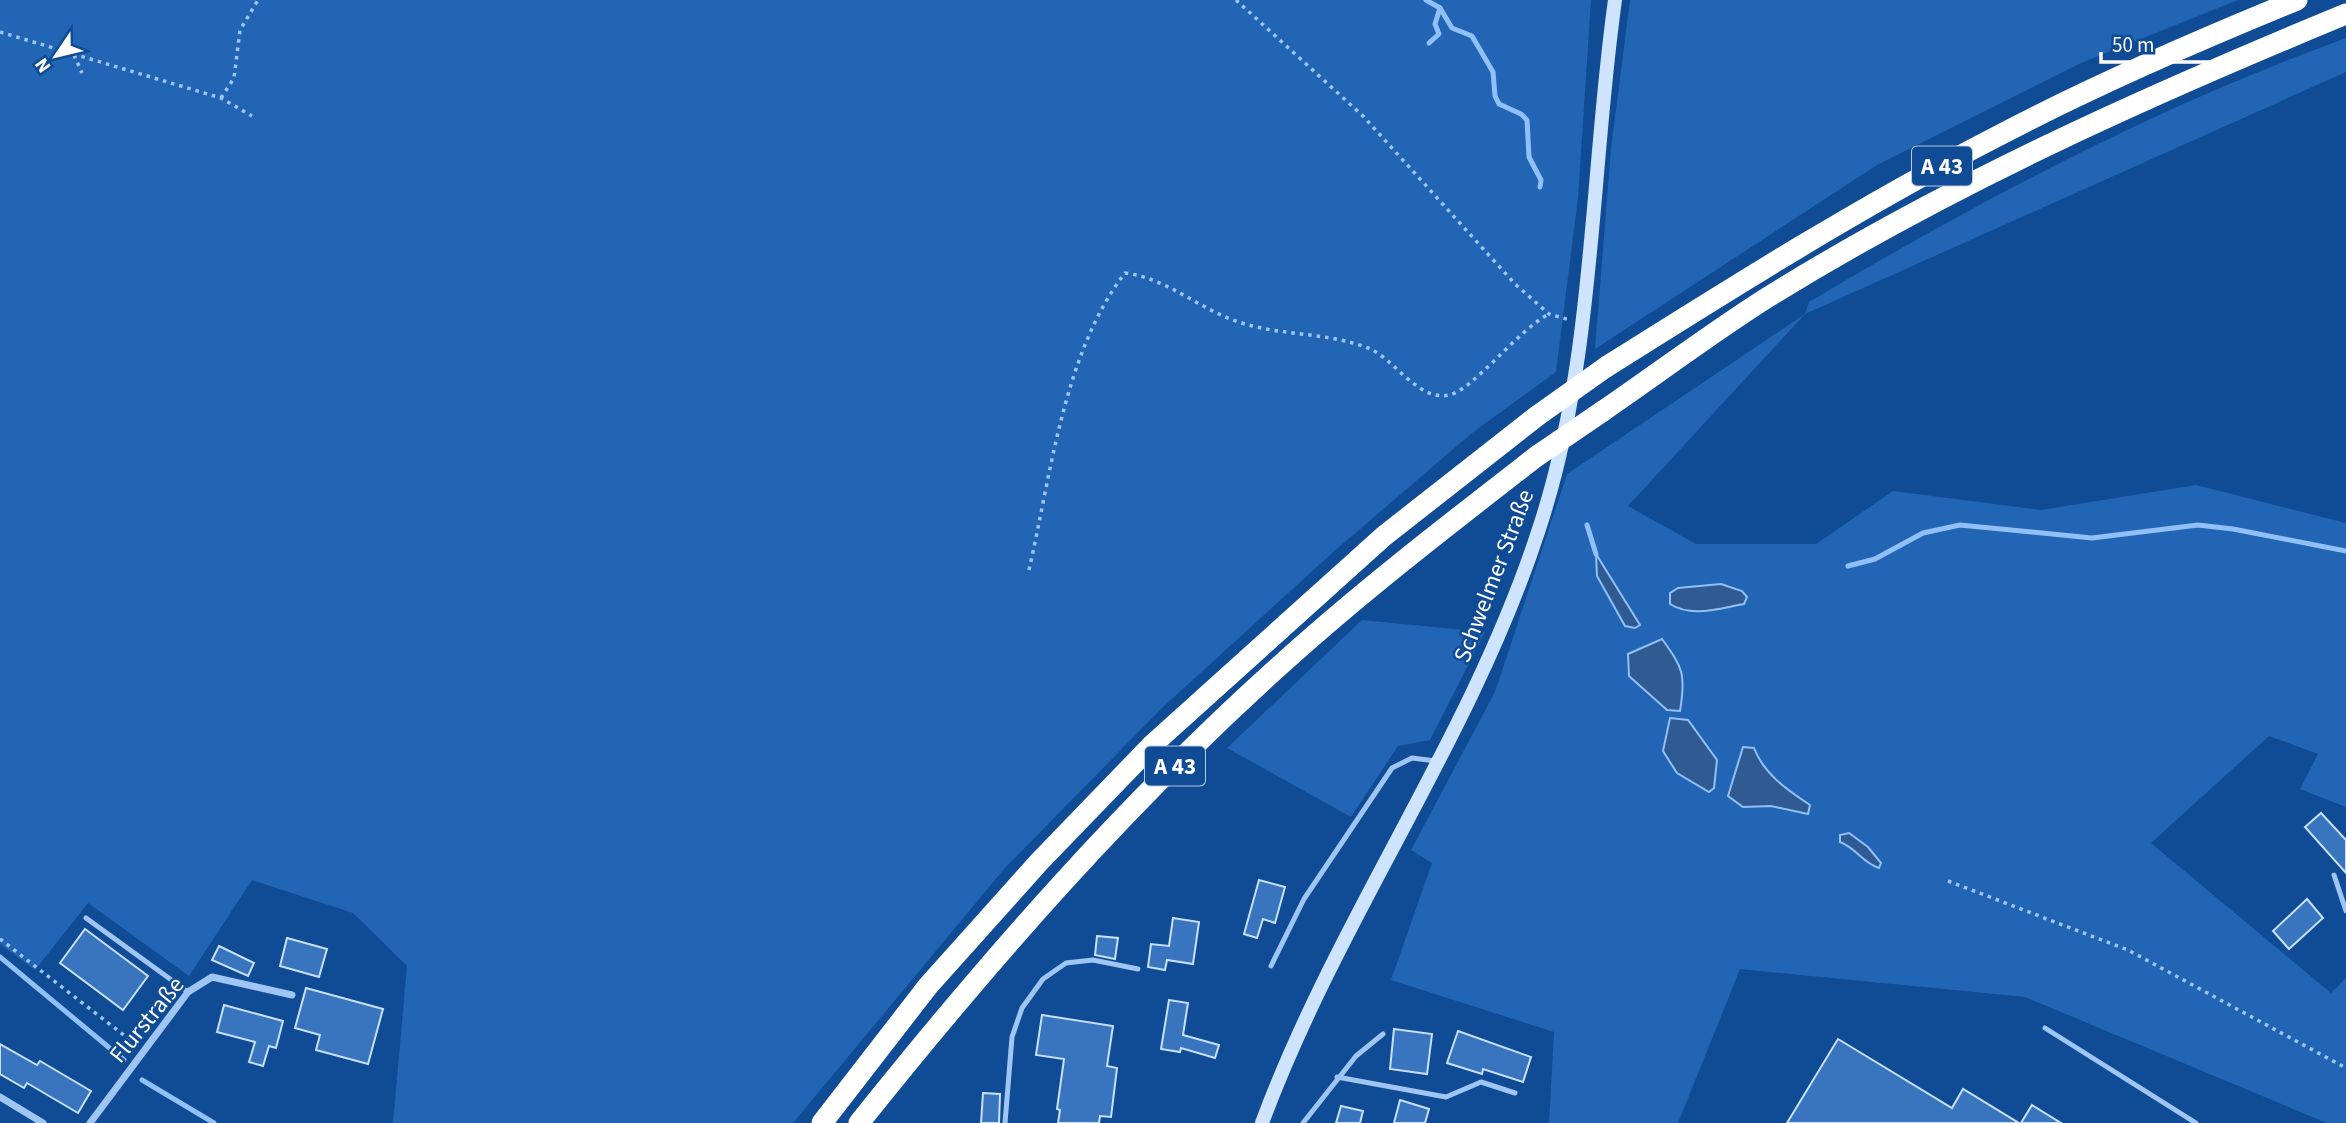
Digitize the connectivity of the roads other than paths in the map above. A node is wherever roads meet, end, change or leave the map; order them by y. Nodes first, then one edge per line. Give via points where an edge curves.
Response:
1 (1615, 0) edge
2 (2297, 0) edge
3 (2346, 14) edge
4 (1439, 761) junction
5 (2333, 875) dead end
6 (2346, 911) edge
7 (86, 918) dead end
8 (1271, 966) dead end
9 (1138, 969) dead end
10 (188, 992) junction
11 (292, 995) dead end
12 (2045, 1028) dead end
13 (1383, 1034) dead end
14 (1336, 1077) junction
15 (1515, 1093) dead end
16 (0, 1097) edge
17 (43, 1123) edge
18 (90, 1123) edge
19 (822, 1123) edge
20 (859, 1123) edge
21 (1005, 1123) edge
22 (1262, 1123) edge
23 (1303, 1123) edge
24 (2196, 1123) edge

1 - 4 main road, Schwelmer Straße via 1582,323 1556,474 1515,597
2 - 19 highway, A 43, bridge via 2167,53 1994,137 1856,213 1606,367 1538,416 1384,536 1152,745 929,986
3 - 20 highway, A 43, bridge via 2176,83 2009,164 1765,299 1537,456 1378,579 1158,782 1066,877 951,1008
4 - 8 lane via 1412,758 1392,768 1304,899
4 - 22 main road, Schwelmer Straße via 1300,1026
5 - 6 lane
7 - 10 lane
9 - 21 lane via 1093,960 1066,963 1043,979 1022,1008 1012,1037
10 - 11 street, Flurstraße via 212,976
10 - 18 street, Flurstraße
12 - 24 lane
13 - 14 lane
14 - 15 lane via 1446,1097 1481,1082
14 - 23 lane
16 - 17 street

